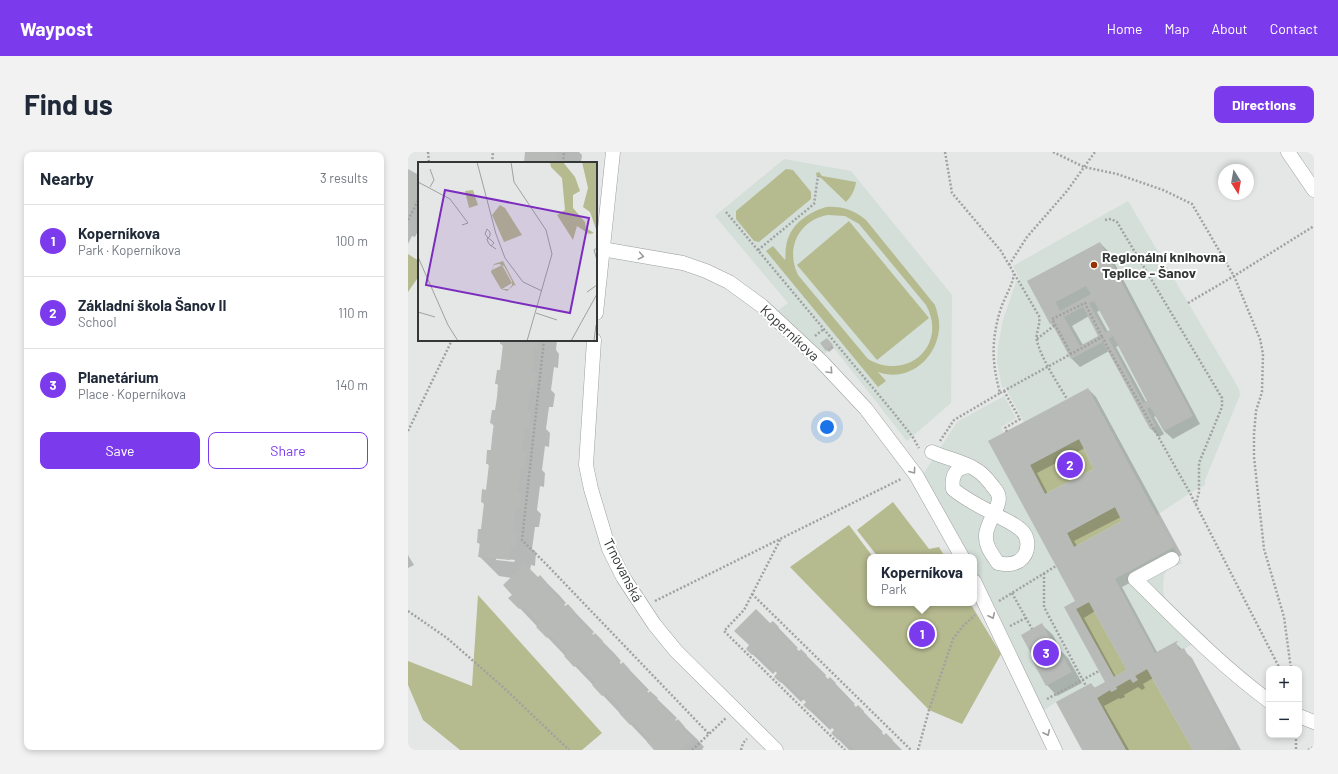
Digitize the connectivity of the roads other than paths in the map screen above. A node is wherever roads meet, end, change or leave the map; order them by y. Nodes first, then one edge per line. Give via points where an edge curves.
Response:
1 (613, 152) edge
2 (1288, 152) edge
3 (1314, 190) edge
4 (602, 250) junction
5 (597, 302) edge
6 (594, 341) edge
7 (926, 451) road end
8 (970, 466) junction
9 (960, 554) edge
10 (1172, 559) dead end
11 (977, 587) edge
12 (1266, 699) edge
13 (1302, 717) edge
14 (1314, 722) edge
15 (776, 750) edge
16 (1055, 750) edge

1 - 4 street
2 - 3 street
4 - 5 street
4 -> 9 street, Koperníkova via 683,263 706,271 729,282 762,306 821,361 866,409 914,472
6 - 15 street, Trnovanská via 586,464 590,489 609,549 642,607 676,651
7 - 8 street
8 - 8 street via 984,476 999,495 999,502 993,513 953,488 953,477 957,471
10 - 12 street via 1135,579 1194,638
11 -> 16 street
13 - 14 street

